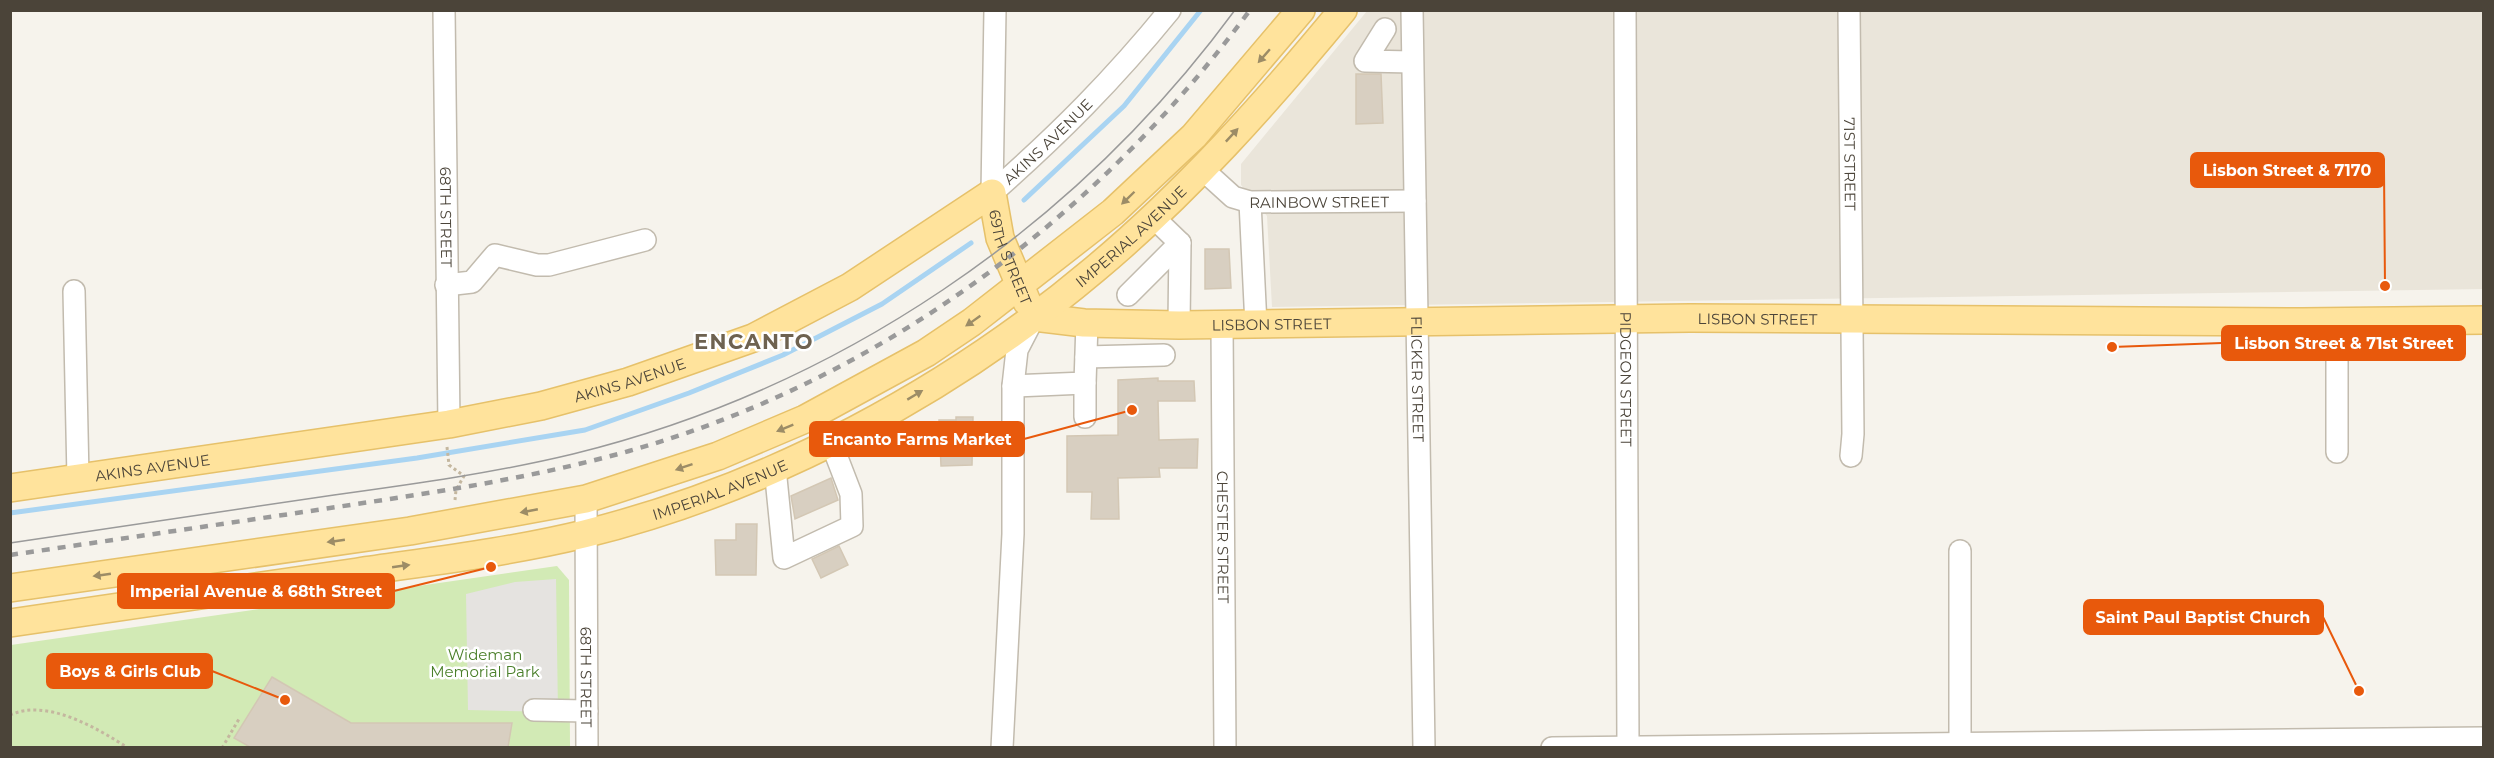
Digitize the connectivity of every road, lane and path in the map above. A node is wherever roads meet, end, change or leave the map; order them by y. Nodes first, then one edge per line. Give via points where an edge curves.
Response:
1 (444, 10) edge
2 (995, 10) edge
3 (1170, 10) edge
4 (1301, 10) edge
5 (1343, 10) edge
6 (1412, 10) edge
7 (1625, 10) edge
8 (1849, 10) edge
9 (1385, 29) dead end
10 (1412, 62) junction
11 (1202, 168) junction
12 (992, 193) junction
13 (1415, 201) junction
14 (1250, 202) junction
15 (1152, 216) junction
16 (645, 240) dead end
17 (1180, 243) junction
18 (446, 285) junction
19 (1020, 286) junction
20 (74, 291) dead end
21 (1128, 295) dead end
22 (1034, 317) junction
23 (1851, 319) junction
24 (2484, 320) edge
25 (1628, 321) junction
26 (2337, 321) junction
27 (1087, 323) junction
28 (1416, 323) junction
29 (1179, 325) junction
30 (1222, 325) junction
31 (1256, 325) junction
32 (1164, 355) dead end
33 (1086, 357) junction
34 (1085, 383) junction
35 (1014, 386) junction
36 (1085, 417) dead end
37 (448, 436) junction
38 (831, 441) junction
39 (2337, 452) dead end
40 (1851, 456) dead end
41 (774, 468) junction
42 (78, 478) junction
43 (10, 488) edge
44 (586, 499) junction
45 (466, 500) dead end
46 (586, 534) junction
47 (1960, 551) dead end
48 (10, 588) edge
49 (10, 623) edge
50 (534, 710) dead end
51 (586, 711) junction
52 (10, 715) edge
53 (239, 719) dead end
54 (2484, 738) edge
55 (1960, 744) junction
56 (1628, 746) edge
57 (128, 747) edge
58 (222, 747) edge
59 (587, 747) edge
60 (1002, 747) edge
61 (1225, 747) edge
62 (1424, 747) edge
63 (1552, 747) edge

1 - 18 street, 68TH STREET
2 - 12 street, 69TH STREET
3 - 12 street, AKINS AVENUE via 1123,68 1066,128
4 -> 19 main road, IMPERIAL AVENUE via 1194,136 1113,212
11 -> 5 main road, IMPERIAL AVENUE
6 - 10 street, FLICKER STREET
7 - 25 street, PIDGEON STREET
8 - 23 street, 71ST STREET
9 - 10 street via 1365,61
10 - 13 street, FLICKER STREET
11 - 14 street, RAINBOW STREET via 1233,198
11 - 15 main road, IMPERIAL AVENUE
12 - 19 main road, 69TH STREET via 1000,238
12 - 37 main road, AKINS AVENUE via 850,287 753,338 617,385
13 - 14 street, RAINBOW STREET
13 - 28 street, FLICKER STREET
14 - 31 street
15 - 17 street
15 - 22 main road, IMPERIAL AVENUE via 1096,269
16 - 18 street via 549,265 537,266 495,255 472,282
17 - 21 street
17 - 29 street
18 - 37 street, 68TH STREET
19 - 22 main road, 69TH STREET
19 -> 44 main road, IMPERIAL AVENUE via 926,353 805,419 718,456
20 - 42 street
22 - 27 main road, LISBON STREET
22 - 35 street, 69TH STREET via 1017,350
38 -> 22 main road, IMPERIAL AVENUE via 947,377
23 - 25 main road, LISBON STREET
23 - 26 main road, LISBON STREET
23 - 40 street, 71ST STREET
24 - 26 main road, LISBON STREET
25 - 28 main road, LISBON STREET
25 - 56 street, PIDGEON STREET
26 - 39 street
27 - 29 main road, LISBON STREET
27 - 33 street
28 - 31 main road, LISBON STREET
28 - 62 street, FLICKER STREET
29 - 30 main road, LISBON STREET
30 - 31 main road, LISBON STREET
30 - 61 street, CHESTER STREET
32 - 33 street
33 - 34 street
34 - 35 street
34 - 36 street
35 - 60 street, 69TH STREET via 1013,534
37 - 42 main road, AKINS AVENUE
37 - 45 path via 450,465 464,476 455,501
38 - 41 main road, IMPERIAL AVENUE
38 - 41 street via 851,494 852,526 784,558
41 - 46 main road, IMPERIAL AVENUE via 650,515
42 - 43 main road, AKINS AVENUE
44 - 46 street, 68TH STREET
44 -> 48 main road, IMPERIAL AVENUE via 410,531
49 -> 46 main road, IMPERIAL AVENUE via 526,547
46 - 51 street, 68TH STREET
47 - 55 street
50 - 51 street
51 - 59 street, 68TH STREET
52 - 57 path via 21,710 44,710
53 - 58 path
54 - 55 street
55 - 56 street
56 - 63 street

